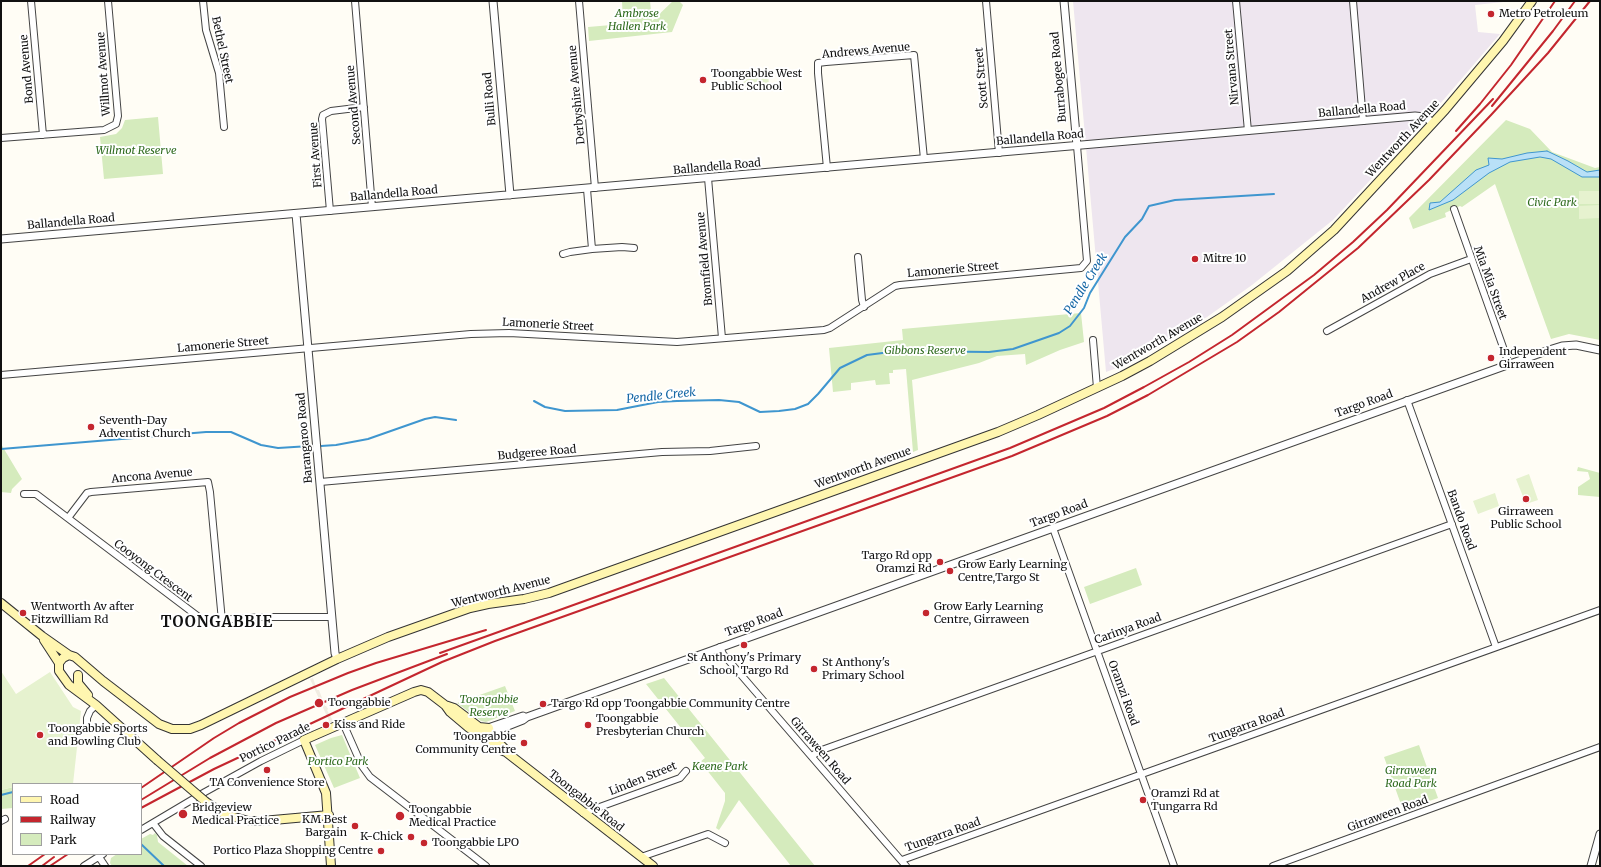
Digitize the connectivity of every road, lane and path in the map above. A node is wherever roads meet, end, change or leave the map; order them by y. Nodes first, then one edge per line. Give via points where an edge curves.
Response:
1 (31, 1) edge
2 (108, 1) edge
3 (203, 1) edge
4 (355, 1) edge
5 (493, 1) edge
6 (579, 1) edge
7 (986, 1) edge
8 (1064, 1) edge
9 (1236, 1) edge
10 (1353, 1) edge
11 (1532, 1) edge
12 (364, 107) junction
13 (1363, 121) junction
14 (1433, 123) junction
15 (224, 127) dead end
16 (1248, 131) junction
17 (43, 135) junction
18 (1, 138) edge
19 (1077, 146) junction
20 (999, 153) junction
21 (924, 159) junction
22 (827, 168) junction
23 (708, 178) junction
24 (595, 188) junction
25 (587, 189) junction
26 (510, 195) junction
27 (372, 207) junction
28 (1454, 209) dead end
29 (330, 211) junction
30 (296, 214) junction
31 (1, 239) edge
32 (634, 248) dead end
33 (592, 249) junction
34 (563, 254) dead end
35 (858, 257) dead end
36 (1471, 259) junction
37 (1081, 268) joint
38 (864, 307) junction
39 (1327, 331) dead end
40 (722, 338) junction
41 (1093, 340) dead end
42 (308, 348) junction
43 (1600, 350) edge
44 (1509, 364) junction
45 (1, 375) edge
46 (1097, 388) junction
47 (1407, 400) junction
48 (756, 446) dead end
49 (320, 482) junction
50 (24, 494) dead end
51 (68, 518) junction
52 (1452, 524) junction
53 (1053, 528) junction
54 (1, 603) edge
55 (1600, 610) edge
56 (331, 617) junction
57 (222, 621) junction
58 (42, 636) junction
59 (720, 647) junction
60 (1496, 647) junction
61 (1098, 650) junction
62 (69, 655) junction
63 (337, 659) junction
64 (59, 663) junction
65 (80, 669) junction
66 (62, 675) junction
67 (425, 691) joint
68 (96, 705) junction
69 (343, 723) junction
70 (87, 728) dead end
71 (486, 732) junction
72 (304, 740) junction
73 (1600, 747) edge
74 (812, 756) junction
75 (686, 771) dead end
76 (1142, 774) junction
77 (583, 813) junction
78 (329, 815) junction
79 (153, 823) junction
80 (142, 829) edge
81 (1600, 834) edge
82 (724, 843) dead end
83 (101, 855) edge
84 (641, 857) junction
85 (902, 860) junction
86 (84, 866) edge
87 (105, 866) edge
88 (201, 866) edge
89 (331, 866) edge
90 (486, 866) edge
91 (653, 866) edge
92 (906, 866) edge
93 (1174, 866) edge
94 (1273, 866) edge
95 (1591, 866) edge

1 - 17 street, Bond Avenue
2 - 17 street, Willmot Avenue via 118,116 116,124 104,130
3 - 15 street, Bethel Street via 206,30 219,72
4 - 12 street, Second Avenue
5 - 26 street, Bulli Road
6 - 24 street, Derbyshire Avenue
7 - 20 street, Scott Street
8 - 19 street, Burrabogee Road
9 - 16 street, Nirvana Street
10 - 13 street
11 - 14 main road, Wentworth Avenue via 1503,41
12 - 27 street, Second Avenue
12 - 29 street, First Avenue via 331,111 322,119
13 - 14 street, Ballandella Road via 1419,116
13 - 16 street, Ballandella Road
14 - 46 main road, Wentworth Avenue via 1334,230 1281,275 1195,334 1136,369
16 - 19 street, Ballandella Road
17 - 18 street, Willmot Avenue
19 - 20 street, Ballandella Road
19 - 37 street, Burrabogee Road via 1087,261
20 - 21 street, Ballandella Road
21 - 22 street, Ballandella Road
21 - 22 street, Andrews Avenue via 914,55 826,62 818,63 818,73
22 - 23 street, Ballandella Road
23 - 24 street, Ballandella Road
23 - 40 street, Bromfield Avenue
24 - 25 street, Ballandella Road
25 - 26 street, Ballandella Road
25 - 33 street
26 - 27 street, Ballandella Road
27 - 29 street, Ballandella Road
28 - 36 street, Mia Mia Street
29 - 30 street, Ballandella Road
30 - 31 street, Ballandella Road
30 - 42 street, Barangaroo Road
32 - 33 street
33 - 34 street
35 - 38 street
36 - 39 street, Andrew Place via 1430,274
36 - 44 street, Mia Mia Street
37 - 38 street, Lamonerie Street via 900,285
38 - 40 street, Lamonerie Street via 824,330
40 - 42 street, Lamonerie Street via 677,342 488,333
41 - 46 street
42 - 45 street, Lamonerie Street
42 - 49 street, Barangaroo Road
43 - 44 street, Targo Road via 1562,346
44 - 47 street, Targo Road
46 - 63 main road, Wentworth Avenue via 998,432 571,584 528,598 470,608 388,637
47 - 52 street, Bando Road
47 - 53 street, Targo Road
48 - 49 street, Budgeree Road
49 - 56 street, Barangaroo Road
50 - 51 street, Cooyong Crescent via 36,494
51 - 57 street, Cooyong Crescent via 200,619 206,622
51 - 57 street, Ancona Avenue via 87,493 208,482
52 - 60 street, Bando Road
52 - 61 street, Carinya Road
53 - 59 street, Targo Road
53 - 61 street, Oramzi Road
54 - 58 main road
55 - 60 street, Tungarra Road
56 - 57 street, Cooyong Crescent
56 - 63 street, Barangaroo Road
58 - 62 main road
58 - 64 main road
59 - 71 street, Targo Road via 527,717 522,716
59 - 74 street, Girraween Road via 723,654
60 - 76 street, Tungarra Road
61 - 74 street, Carinya Road via 819,751
61 - 76 street, Oramzi Road
62 - 64 main road
62 - 65 main road via 75,657
63 - 65 main road, Wentworth Avenue via 201,725 184,730 159,724 95,674
64 - 66 main road
65 - 66 main road via 69,678
65 - 68 main road via 80,686
66 - 68 main road via 70,685
67 - 69 main road, Portico Parade via 414,692
67 - 71 main road, Toongabbie Road via 445,706 454,708
68 - 70 street via 87,718
68 - 78 main road, bridge via 206,802 224,814 248,821
69 - 72 main road, Portico Parade
69 - 90 street via 362,766 370,777
71 - 77 main road, Toongabbie Road via 498,749 506,752
72 - 78 main road via 325,789
72 - 79 street, Portico Parade via 261,761
73 - 94 street, Girraween Road
74 - 85 street, Girraween Road
75 - 77 street, Linden Street via 680,778
76 - 85 street, Tungarra Road
76 - 93 street, Oramzi Road
77 - 84 main road, Toongabbie Road
78 - 89 main road
79 - 80 street, Portico Parade
79 - 88 street via 163,836
81 - 95 street
82 - 84 street via 708,834
83 - 86 street
83 - 87 street
84 - 91 main road, Toongabbie Road
85 - 92 street, Girraween Road

